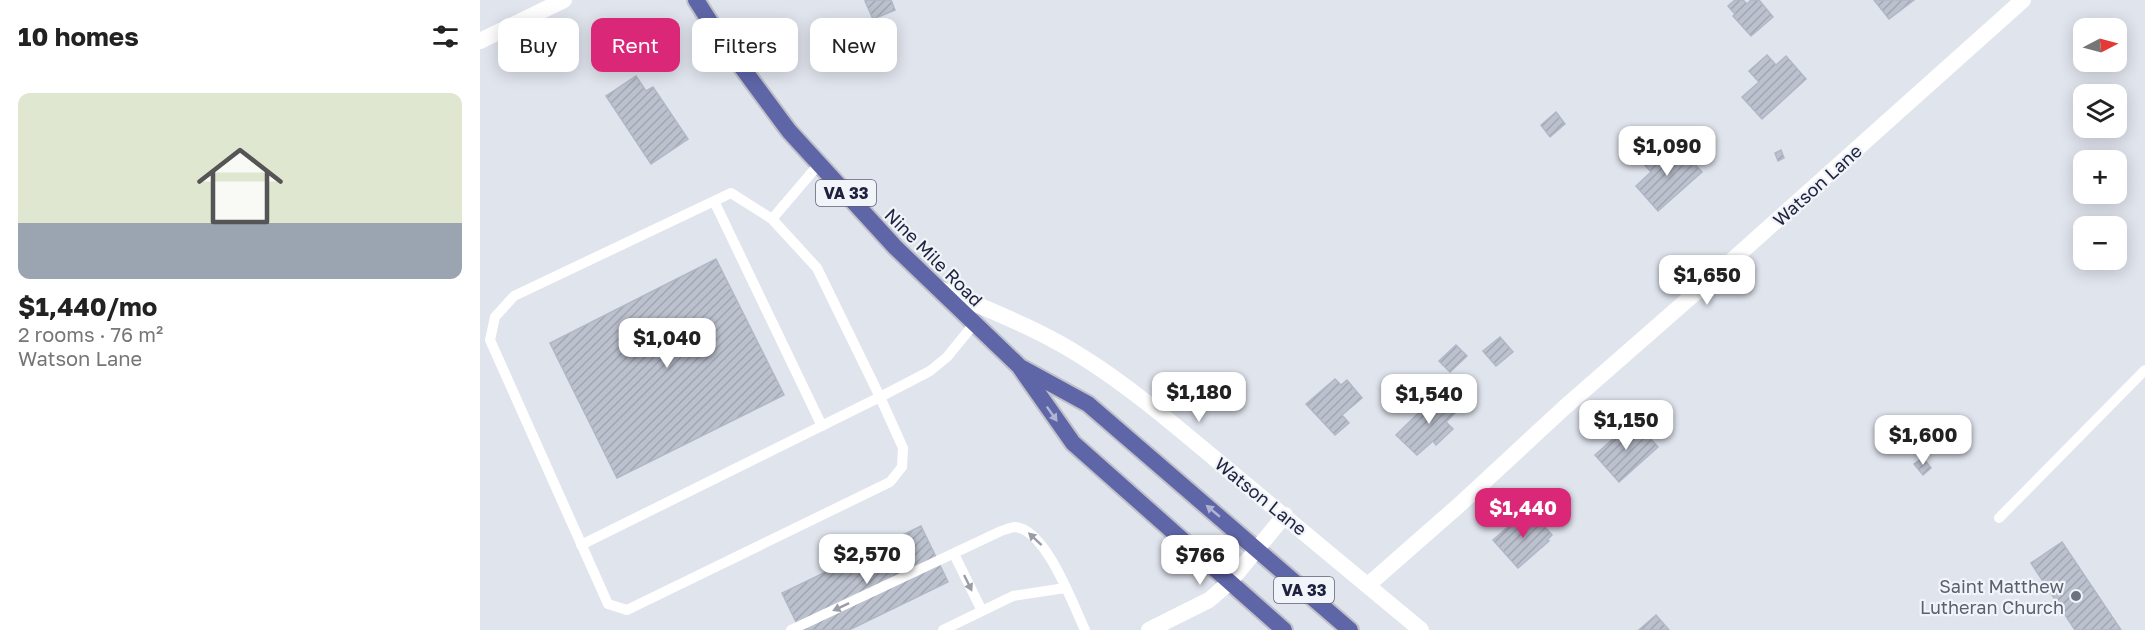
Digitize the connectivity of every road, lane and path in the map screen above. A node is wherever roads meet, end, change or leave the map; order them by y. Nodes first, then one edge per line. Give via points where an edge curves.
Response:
1 (564, 0) edge
2 (696, 0) edge
3 (2022, 0) edge
4 (480, 40) edge
5 (819, 164) junction
6 (714, 201) junction
7 (772, 219) junction
8 (934, 286) junction
9 (974, 324) junction
10 (1018, 366) junction
11 (2145, 370) edge
12 (880, 397) junction
13 (822, 426) junction
14 (1285, 515) junction
15 (1999, 518) dead end
16 (581, 545) junction
17 (1257, 550) junction
18 (954, 554) junction
19 (1229, 583) junction
20 (1368, 585) junction
21 (1065, 588) junction
22 (982, 611) junction
23 (791, 630) edge
24 (943, 630) edge
25 (1085, 630) edge
26 (1149, 630) edge
27 (1284, 630) edge
28 (1350, 630) edge
29 (1421, 630) edge

1 - 4 street
2 - 5 main road, Nine Mile Road / VA 33 via 789,131
3 - 20 street, Watson Lane
5 - 7 lane
5 - 8 main road, Nine Mile Road / VA 33
6 - 7 lane via 731,193
6 - 13 lane
6 - 16 lane via 514,296 495,317 490,340
7 - 12 lane via 817,268
8 - 9 main road, Nine Mile Road / VA 33
8 - 14 street, Watson Lane via 1045,335 1083,358 1157,411
9 - 10 main road, Nine Mile Road / VA 33
9 - 12 lane via 930,371
17 -> 10 main road, Nine Mile Road / VA 33 via 1088,404
10 -> 19 main road, Nine Mile Road / VA 33 via 1073,443
11 - 15 lane
12 - 13 lane
12 - 16 lane via 903,448 902,467 890,482 627,610 608,604
13 - 16 lane
14 - 17 street
14 - 20 street, Watson Lane
17 - 19 street
17 - 28 main road, Nine Mile Road / VA 33
21 -> 18 lane via 1044,548 1030,533 1014,527
18 -> 22 lane
18 -> 23 lane
19 - 26 street via 1209,600
19 - 27 main road, Nine Mile Road / VA 33
20 - 29 street, Watson Lane
21 - 22 lane via 1013,596
21 - 25 lane
22 - 24 lane

